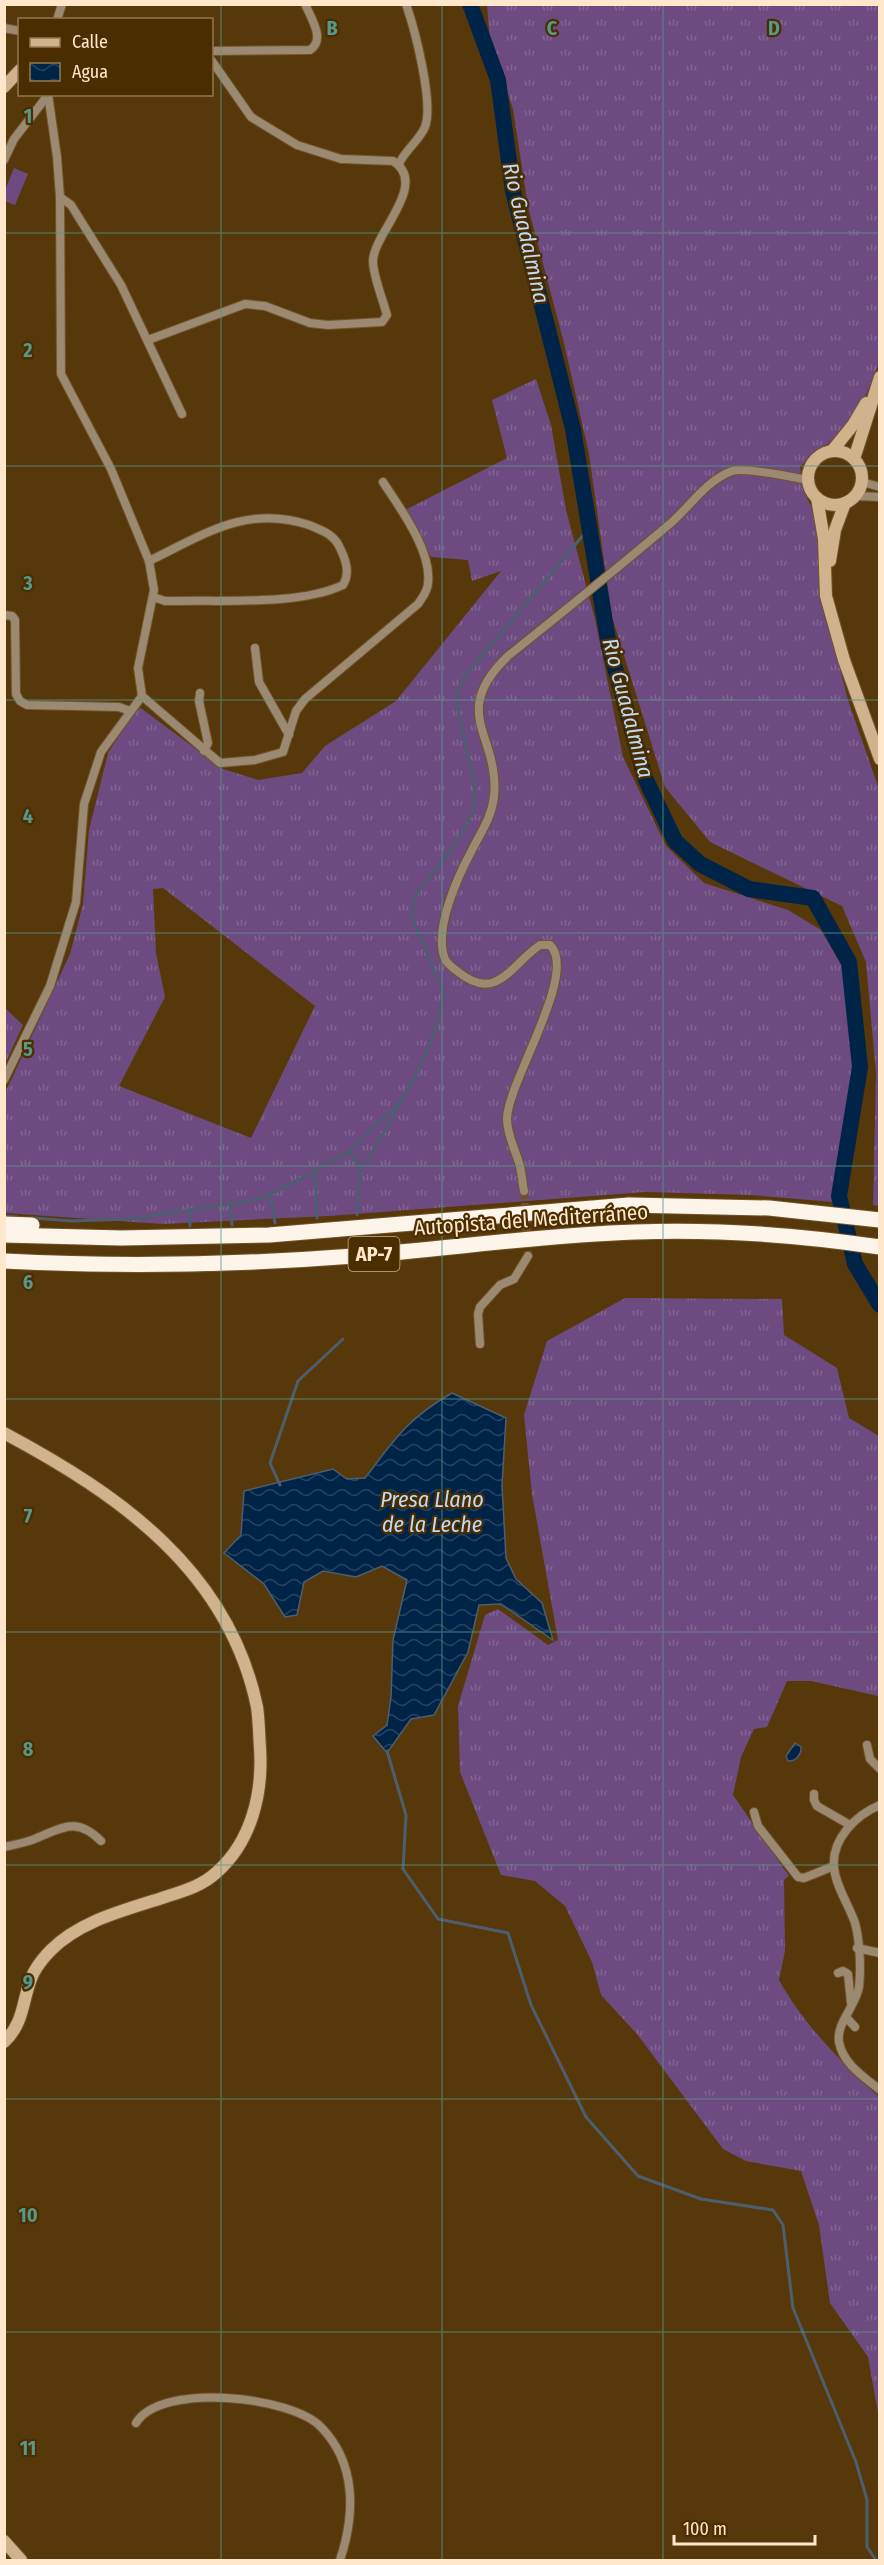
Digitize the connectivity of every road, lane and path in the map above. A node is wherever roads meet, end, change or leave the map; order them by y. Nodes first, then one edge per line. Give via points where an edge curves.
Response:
1 (305, 4) edge
2 (406, 4) edge
3 (213, 51) edge
4 (213, 62) edge
5 (18, 72) edge
6 (4, 87) edge
7 (47, 96) edge
8 (48, 96) edge
9 (4, 160) edge
10 (399, 164) junction
11 (60, 197) junction
12 (148, 340) junction
13 (878, 381) edge
14 (182, 414) dead end
15 (832, 451) junction
16 (854, 459) junction
17 (808, 480) junction
18 (383, 482) dead end
19 (862, 482) junction
20 (879, 487) edge
21 (879, 497) edge
22 (817, 498) junction
23 (850, 500) junction
24 (148, 561) junction
25 (153, 597) junction
26 (4, 615) edge
27 (833, 622) junction
28 (255, 648) dead end
29 (200, 693) dead end
30 (142, 696) junction
31 (130, 711) junction
32 (290, 735) junction
33 (204, 752) junction
34 (879, 759) edge
35 (4, 1080) edge
36 (524, 1191) tunnel mouth
37 (879, 1220) edge
38 (4, 1224) edge
39 (4, 1235) edge
40 (121, 1238) junction
41 (879, 1247) edge
42 (528, 1256) tunnel mouth
43 (4, 1261) edge
44 (480, 1344) dead end
45 (4, 1433) edge
46 (867, 1745) dead end
47 (879, 1769) edge
48 (814, 1794) dead end
49 (879, 1805) edge
50 (754, 1812) dead end
51 (850, 1825) junction
52 (101, 1841) dead end
53 (4, 1847) edge
54 (834, 1866) junction
55 (847, 1902) junction
56 (839, 1908) dead end
57 (857, 1948) junction
58 (879, 1953) edge
59 (838, 1973) dead end
60 (852, 2008) junction
61 (846, 2017) junction
62 (855, 2027) dead end
63 (4, 2042) edge
64 (878, 2086) edge
65 (136, 2423) dead end
66 (4, 2541) edge
67 (21, 2560) edge
68 (339, 2560) edge

1 - 3 street via 318,36 310,50
2 - 10 street via 427,113 423,130
4 - 10 street via 251,117 289,141 341,159
5 - 6 street
7 - 9 street via 14,139
8 - 11 street
10 - 12 street via 405,178 403,196 373,259 387,315 382,322 328,325 245,304
11 - 12 street via 71,205 97,247
11 - 24 street via 61,374 111,469
12 - 14 street
13 - 15 street via 853,425
13 - 16 street
15 - 16 street
15 - 17 street via 817,458
16 - 19 street
17 - 22 street
17 - 36 street via 751,469 733,471 716,479 674,520 508,656 492,671 482,690 478,712 492,764 494,795 487,826 471,851 443,922 445,961 469,981 492,984 540,945 550,945 555,950 558,965 553,988 507,1118
18 - 32 street via 425,556 427,590 418,604 305,699
19 - 20 street
19 - 23 street
21 - 23 street
22 - 23 street via 831,504
22 - 27 street via 824,540 826,596
23 - 27 street via 835,530 830,559
24 - 25 street
24 - 25 street via 226,523 281,518 296,520 330,535 338,543 348,572 344,585 304,597 165,601
25 - 30 street via 138,668
26 - 31 street via 15,620 16,694 20,701 27,705
27 - 34 street
28 - 32 street via 259,682
29 - 33 street via 208,743
30 - 31 street
30 - 33 street
31 - 35 street via 101,753 84,804 76,902 50,986
32 - 33 street via 283,752 255,760 220,763
37 - 40 highway, Autopista del Mediterráneo / AP-7 via 735,1206 608,1206 269,1235
38 - 40 highway
39 - 40 highway, Autopista del Mediterráneo / AP-7
41 - 43 highway, Autopista del Mediterráneo / AP-7 via 742,1232 636,1232 354,1256 188,1265
42 - 44 street via 514,1279 500,1285 480,1307
45 - 63 street via 76,1473 140,1521 183,1560 201,1583 226,1619 245,1664 257,1708 261,1763 253,1817 236,1851 217,1873 197,1887 114,1913 74,1931 34,1972 21,2019
46 - 47 street via 872,1763
48 - 51 street via 817,1806
49 - 51 street
50 - 54 street via 758,1826 798,1877
51 - 54 street via 836,1852
52 - 53 street via 84,1827 66,1826
54 - 55 street
55 - 56 street
55 - 57 street via 856,1925
57 - 58 street
57 - 60 street via 858,1988
59 - 60 street via 848,1974
60 - 61 street
61 - 62 street
61 - 64 street via 839,2040 843,2056
65 - 68 street via 140,2415 168,2402 223,2398 299,2413 319,2425 343,2458 349,2482 349,2534
66 - 67 street

